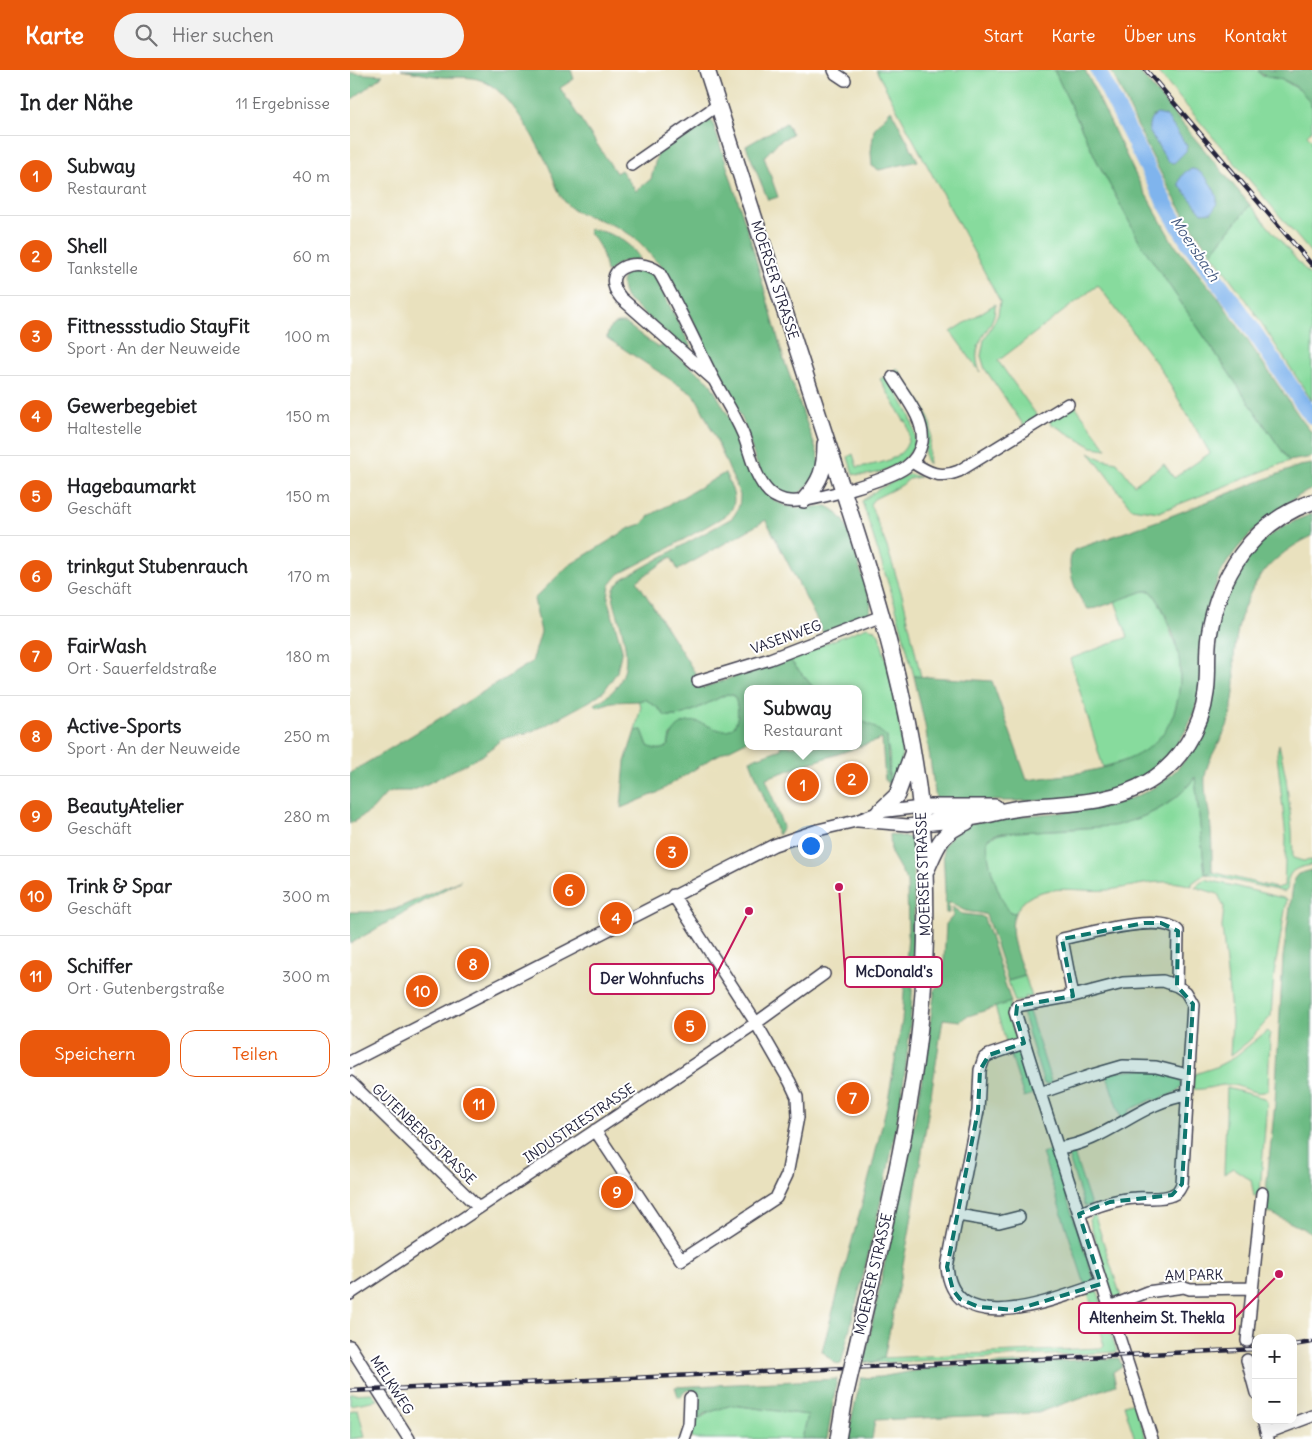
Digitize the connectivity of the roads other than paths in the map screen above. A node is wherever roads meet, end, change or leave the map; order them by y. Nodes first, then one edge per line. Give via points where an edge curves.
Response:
1 (706, 70) edge
2 (834, 70) edge
3 (845, 80) dead end
4 (718, 106) junction
5 (632, 165) dead end
6 (893, 377) dead end
7 (714, 380) junction
8 (1068, 404) dead end
9 (825, 435) junction
10 (912, 462) junction
11 (843, 490) junction
12 (804, 500) junction
13 (1312, 502) edge
14 (882, 616) junction
15 (698, 681) dead end
16 (912, 752) junction
17 (921, 807) junction
18 (1020, 808) junction
19 (879, 812) junction
20 (976, 817) junction
21 (856, 821) junction
22 (923, 824) junction
23 (925, 873) junction
24 (673, 895) junction
25 (824, 974) dead end
26 (1177, 986) junction
27 (1074, 996) junction
28 (756, 1023) junction
29 (1024, 1043) junction
30 (350, 1062) edge
31 (1188, 1075) junction
32 (350, 1082) edge
33 (1040, 1093) junction
34 (1187, 1095) junction
35 (595, 1130) junction
36 (1058, 1148) junction
37 (1262, 1192) dead end
38 (478, 1207) junction
39 (1080, 1214) junction
40 (958, 1215) junction
41 (1019, 1217) dead end
42 (1102, 1284) junction
43 (1252, 1288) junction
44 (350, 1294) edge
45 (1109, 1306) junction
46 (1247, 1341) dead end
47 (350, 1346) edge
48 (1247, 1360) dead end
49 (1252, 1379) edge
50 (690, 1398) dead end
51 (1312, 1416) edge
52 (1267, 1436) edge
53 (409, 1439) edge
54 (684, 1439) edge
55 (838, 1439) edge
56 (1152, 1439) edge

1 - 4 main road, MOERSER STRASSE
2 - 3 street
4 - 5 street
4 - 9 main road, MOERSER STRASSE
6 - 10 street via 920,424 922,441
7 - 7 street via 659,272 652,266 634,264 616,273 614,287 621,298
7 - 12 street via 743,435 757,475 770,493 790,502
8 - 10 street via 959,471 941,476
9 - 11 main road, MOERSER STRASSE
9 - 12 main road via 821,478
10 - 11 street via 886,478
11 - 12 street
11 - 14 main road, MOERSER STRASSE
13 - 18 main road via 1269,526 1228,573 1216,600 1208,638 1206,693 1200,718 1186,746 1164,770 1136,789 1101,800
14 - 15 street, VASENWEG via 770,659
14 - 16 main road, MOERSER STRASSE via 896,665
16 - 17 main road, MOERSER STRASSE
16 - 19 main road via 897,795
17 - 18 main road
17 - 19 street
17 - 22 main road, MOERSER STRASSE
18 - 20 main road
19 - 21 street
20 - 22 main road
20 - 23 main road via 952,828 942,838
21 - 22 street
21 - 24 street via 774,845
22 - 23 main road, MOERSER STRASSE
23 - 55 main road, MOERSER STRASSE, bridge via 924,975 917,1053 893,1184
24 - 28 street
24 - 30 street
25 - 28 street, INDUSTRIESTRASSE
26 - 27 street via 1163,981 1123,983
26 - 27 street via 1178,931 1161,923 1144,923 1062,939
26 - 31 street via 1186,992 1193,1004
27 - 29 street via 1015,1008
28 - 35 street, INDUSTRIESTRASSE
28 - 35 street via 797,1097 798,1117 787,1175 776,1198 681,1260
29 - 33 street
29 - 40 street via 984,1058 980,1070 978,1111
31 - 33 street via 1156,1067 1123,1066
31 - 34 street
32 - 38 street, GUTENBERGSTRASSE
33 - 36 street
34 - 36 street via 1153,1106 1099,1135
34 - 39 street via 1179,1191 1164,1197 1110,1202
35 - 38 street, INDUSTRIESTRASSE
36 - 39 street
37 - 43 street
38 - 44 street, INDUSTRIESTRASSE
39 - 42 street
40 - 41 street via 998,1222
40 - 42 street via 947,1267 948,1280 952,1290 967,1303 999,1311 1015,1310
42 - 45 street
43 - 45 street, AM PARK via 1184,1287 1148,1292
43 - 46 street
45 - 56 street
47 - 53 street, MELKWEG
48 - 49 street
50 - 54 street via 690,1424
51 - 52 street

